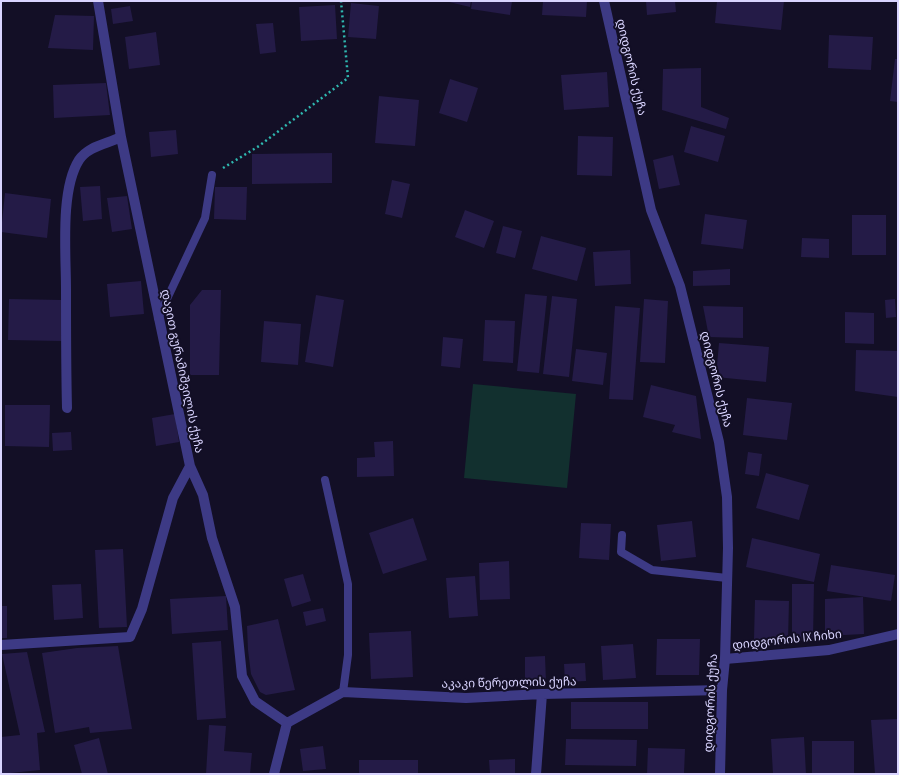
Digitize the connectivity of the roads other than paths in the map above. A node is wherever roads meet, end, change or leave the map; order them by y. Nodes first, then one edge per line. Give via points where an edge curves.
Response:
1 (98, 1) edge
2 (604, 1) edge
3 (121, 137) junction
4 (212, 174) road end
5 (158, 318) junction
6 (66, 408) dead end
7 (190, 466) junction
8 (325, 480) dead end
9 (622, 535) dead end
10 (727, 578) junction
11 (898, 634) edge
12 (1, 645) edge
13 (725, 659) junction
14 (722, 690) junction
15 (343, 692) junction
16 (542, 694) junction
17 (287, 723) junction
18 (274, 774) edge
19 (536, 774) edge
20 (720, 774) edge

1 - 3 street, დავით გურამიშვილის ქუჩა
2 - 10 street, დიდგორის ქუჩა via 651,210 680,286 719,442 727,497
3 - 5 street, დავით გურამიშვილის ქუჩა
3 - 6 street via 108,144 94,147 80,159 71,176 66,218
4 - 5 lane via 205,218
5 - 7 street, დავით გურამიშვილის ქუჩა
7 - 12 street via 173,498 142,609 130,637
7 - 17 street, დავით გურამიშვილის ქუჩა via 203,495 212,538 236,607 242,676 255,700
8 - 15 lane via 348,584 348,655
9 - 10 lane via 621,552 652,570
10 - 13 street, დიდგორის ქუჩა
11 - 13 street, დიდგორის IX ჩიხი via 829,650
13 - 14 street, დიდგორის ქუჩა
14 - 16 street, აკაკი წერეთლის ქუჩა
14 - 20 street, დიდგორის ქუჩა
15 - 16 street, აკაკი წერეთლის ქუჩა via 466,698
15 - 17 street
16 - 19 street
17 - 18 street

